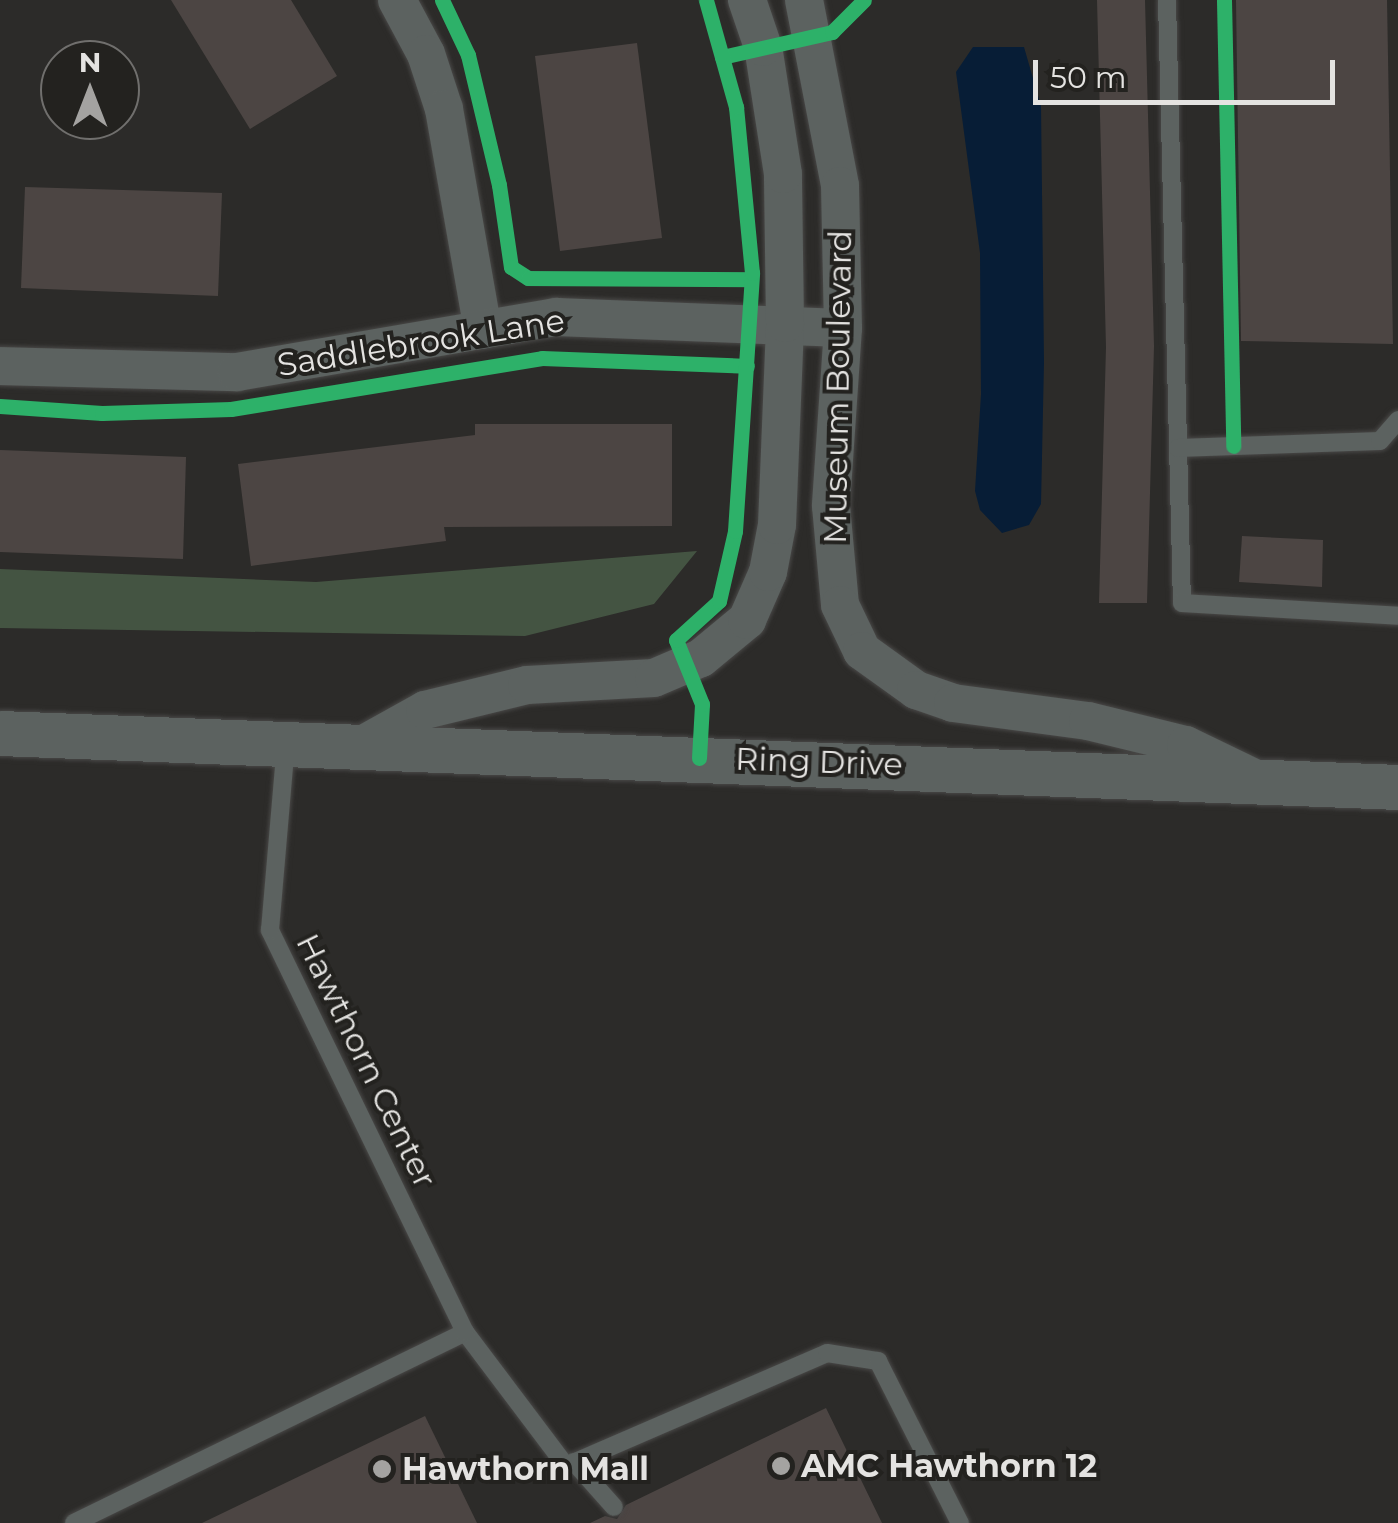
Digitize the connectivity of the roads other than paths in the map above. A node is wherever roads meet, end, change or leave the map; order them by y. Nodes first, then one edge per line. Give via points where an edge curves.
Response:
1 (398, 0) edge
2 (748, 0) edge
3 (804, 0) edge
4 (1167, 0) edge
5 (784, 323) junction
6 (843, 328) junction
7 (483, 330) junction
8 (0, 366) edge
9 (1398, 420) edge
10 (1178, 448) junction
11 (1398, 616) edge
12 (0, 732) edge
13 (286, 742) junction
14 (362, 745) junction
15 (1257, 779) junction
16 (1398, 788) edge
17 (464, 1332) junction
18 (574, 1462) junction
19 (614, 1507) dead end
20 (74, 1523) edge
21 (960, 1523) edge

1 - 7 street via 444,109
2 - 5 street, Museum Boulevard via 783,174
3 - 6 street, Museum Boulevard via 840,186
4 - 10 lane
5 - 6 street, Saddlebrook Lane
5 - 7 street, Saddlebrook Lane via 556,317
5 - 14 street, Museum Boulevard via 776,524 768,572 747,620 700,658 654,678 526,685 425,710
6 - 15 street, Museum Boulevard via 830,506 840,604 862,651 916,690 952,703 1088,721 1186,745
7 - 8 street, Saddlebrook Lane via 237,372
9 - 10 lane via 1380,441
10 - 11 lane via 1182,603
12 - 13 street, Ring Drive
13 - 14 street, Ring Drive
13 - 17 lane, Hawthorn Center via 270,930
14 - 15 street, Ring Drive
15 - 16 street, Ring Drive
17 - 18 lane, Hawthorn Center via 566,1466
17 - 20 lane
18 - 19 lane
18 - 21 lane via 826,1353 878,1361

